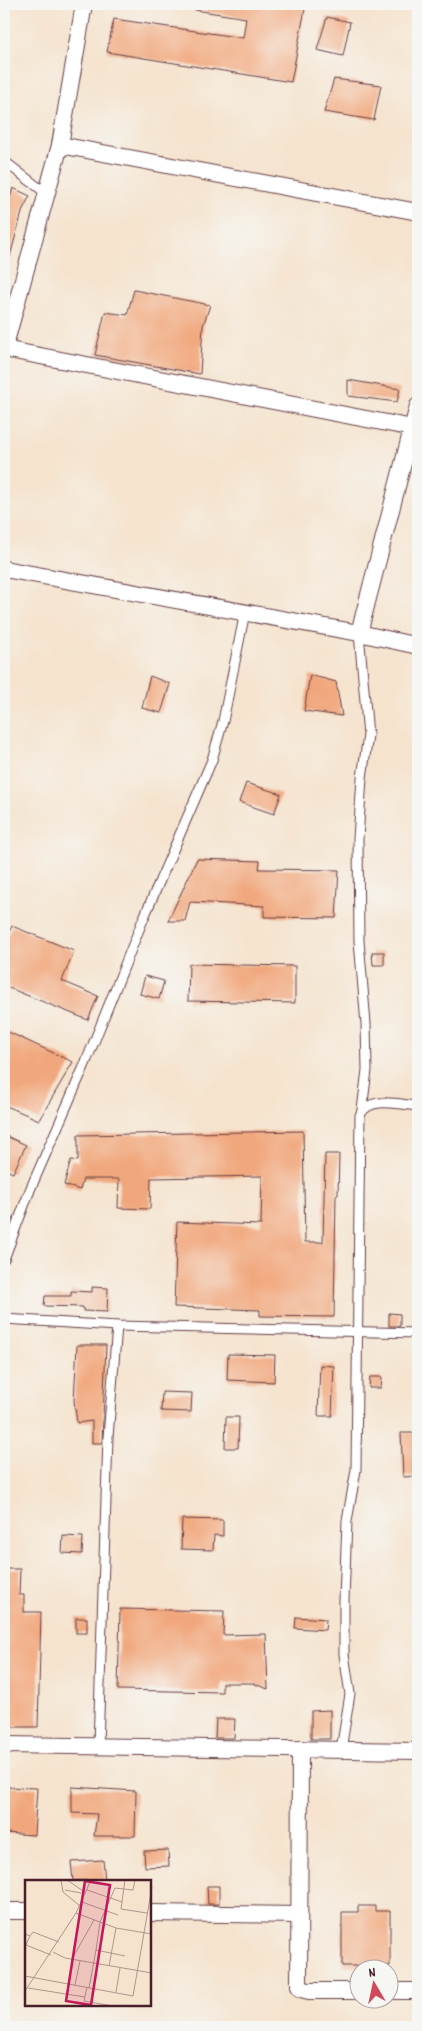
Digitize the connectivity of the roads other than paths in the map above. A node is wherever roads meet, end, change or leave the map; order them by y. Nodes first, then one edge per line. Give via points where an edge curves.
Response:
1 (84, 4) edge
2 (60, 145) junction
3 (4, 161) edge
4 (46, 194) junction
5 (418, 212) edge
6 (4, 349) edge
7 (418, 406) edge
8 (416, 429) edge
9 (4, 569) edge
10 (245, 612) junction
11 (359, 633) junction
12 (418, 646) edge
13 (418, 1106) edge
14 (362, 1110) junction
15 (4, 1258) edge
16 (4, 1319) edge
17 (117, 1326) junction
18 (358, 1331) junction
19 (418, 1333) edge
20 (4, 1745) edge
21 (98, 1746) junction
22 (300, 1749) junction
23 (341, 1750) junction
24 (418, 1751) edge
25 (4, 1911) edge
26 (25, 1912) edge
27 (151, 1913) edge
28 (299, 1915) junction
29 (350, 1991) edge
30 (400, 1991) edge
31 (418, 1991) edge

1 - 2 street
2 - 4 street
2 - 5 street
3 - 4 lane
4 - 6 street
6 - 8 street
7 - 8 street
8 - 11 street
9 - 10 street
10 - 11 street
10 - 15 lane via 212,760
11 - 12 street
11 - 14 lane via 368,735 358,839 359,941 366,1034
13 - 14 lane via 377,1103
14 - 18 lane via 359,1126
16 - 17 lane
17 - 18 lane
17 - 21 lane via 108,1437
18 - 19 lane
18 - 23 lane via 356,1470 348,1521 344,1600 344,1654 350,1694
20 - 21 street
21 - 22 street
22 - 23 street
22 - 28 street
23 - 24 street
25 - 26 street
27 - 28 street
28 - 29 street via 300,1988
30 - 31 street

